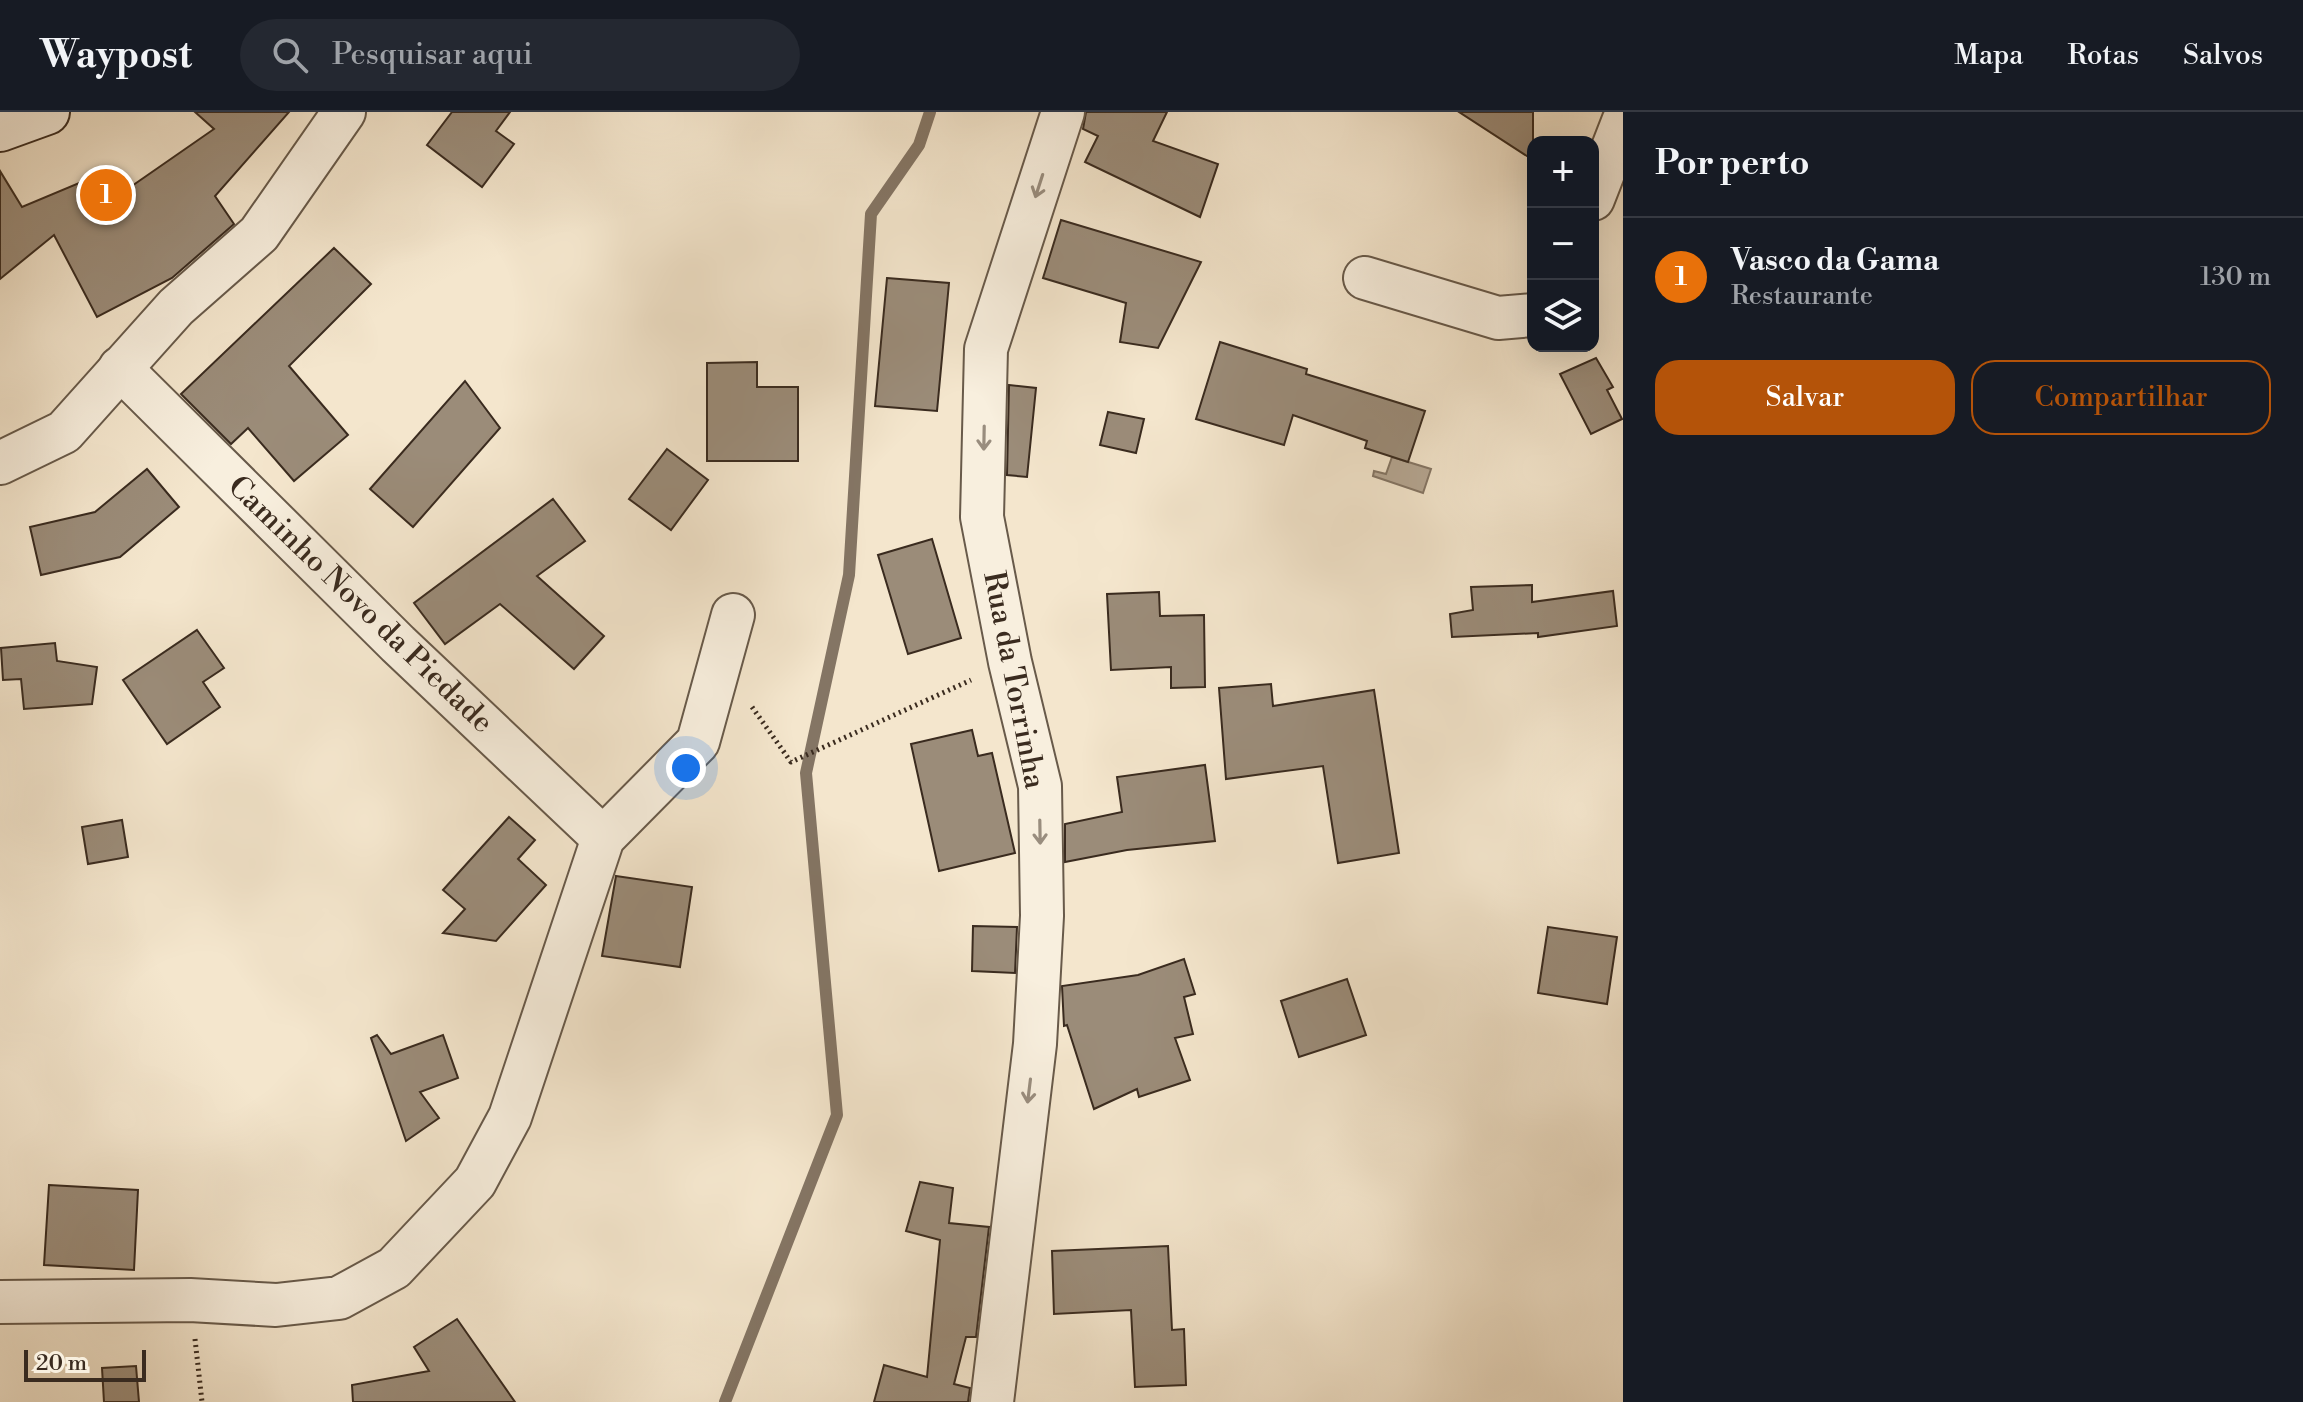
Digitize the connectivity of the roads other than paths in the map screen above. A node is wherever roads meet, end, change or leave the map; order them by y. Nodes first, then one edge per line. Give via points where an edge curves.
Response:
1 (47, 112) edge
2 (344, 112) edge
3 (1063, 112) edge
4 (1623, 122) edge
5 (0, 129) edge
6 (1599, 184) edge
7 (1365, 278) dead end
8 (1527, 316) edge
9 (120, 368) junction
10 (0, 463) edge
11 (733, 615) dead end
12 (603, 838) junction
13 (0, 1302) edge
14 (992, 1402) edge

1 - 5 street
2 - 9 street via 259,234 176,307
3 -> 14 street, Rua da Torrinha via 986,349 982,517 1040,786 1042,916 1035,1044
4 - 6 street
7 - 8 street via 1498,318
9 - 10 street via 64,432
9 - 12 street, Caminho Novo da Piedade
11 - 12 street via 698,742
12 - 13 street via 510,1117 475,1182 394,1268 339,1298 276,1305 190,1300

